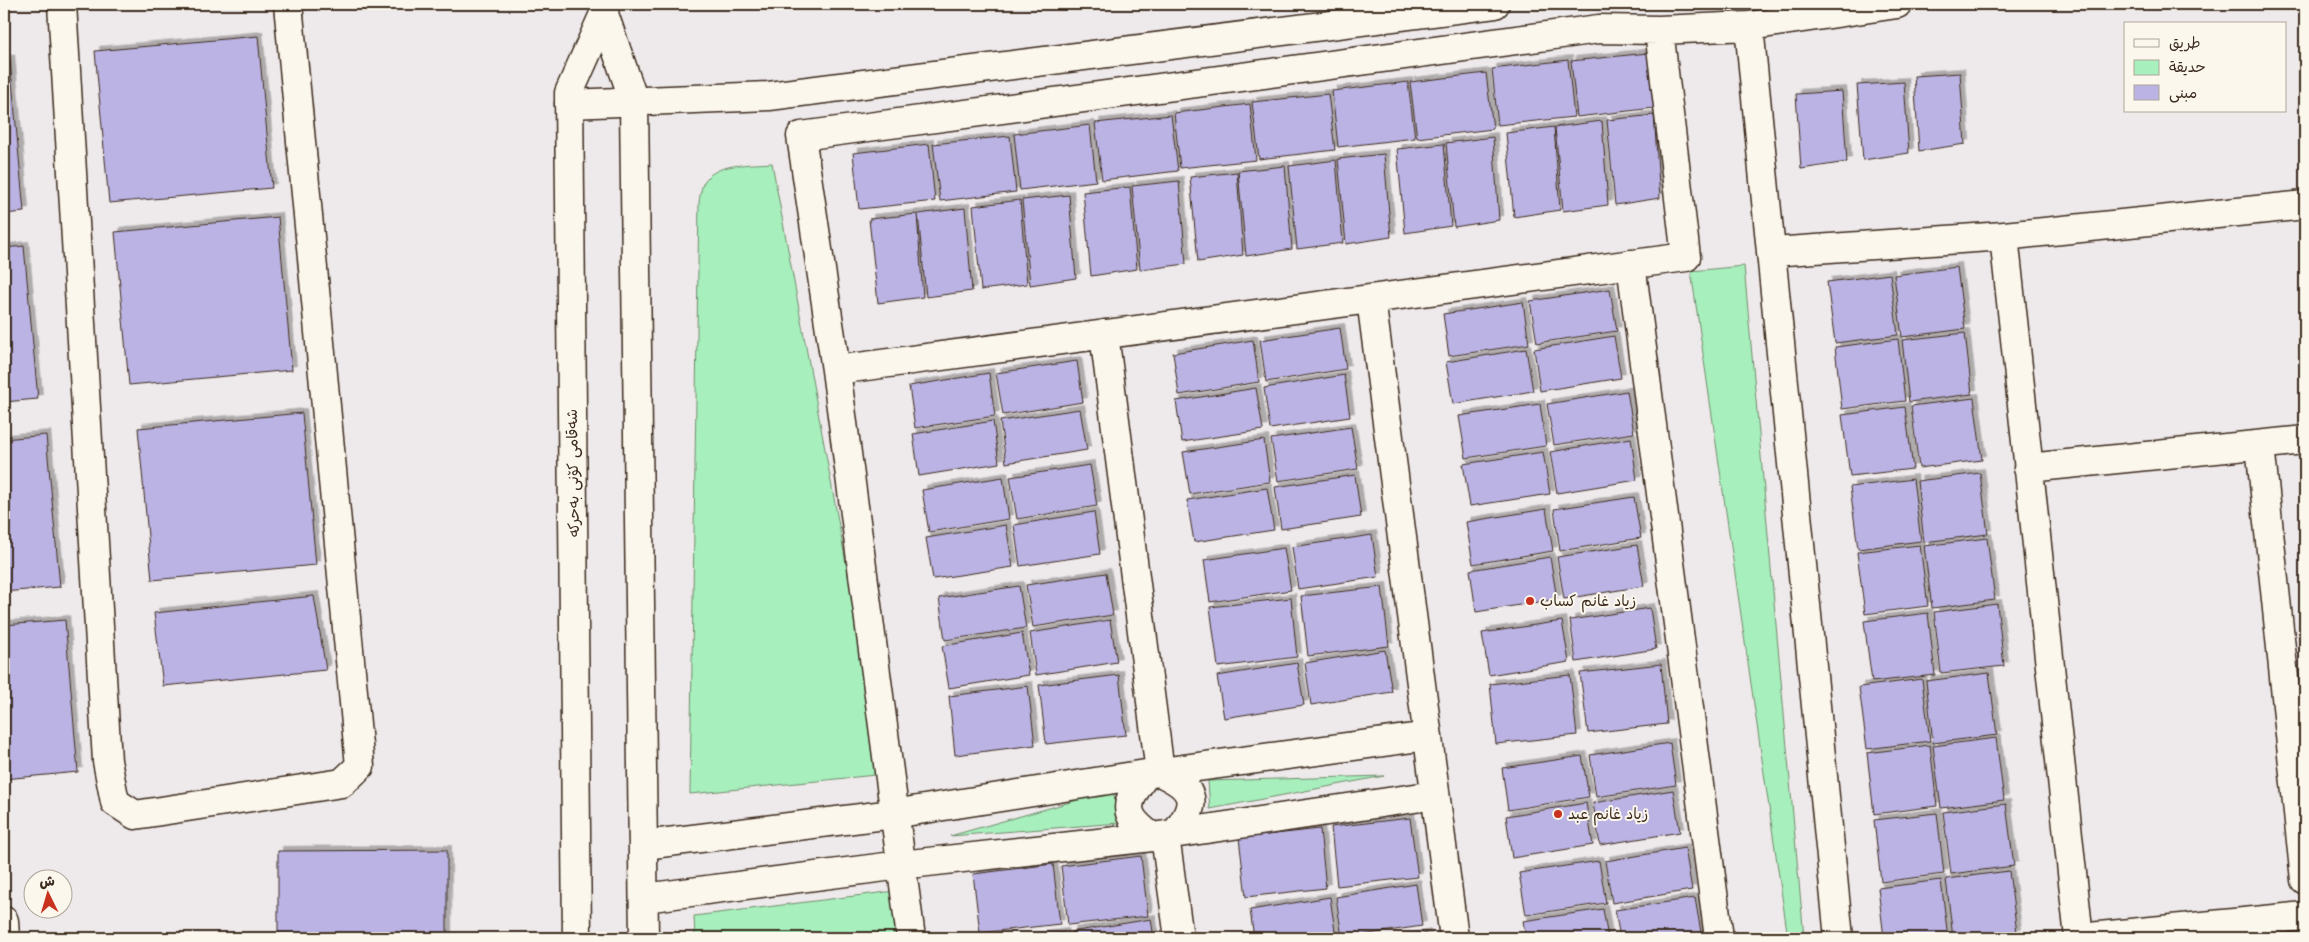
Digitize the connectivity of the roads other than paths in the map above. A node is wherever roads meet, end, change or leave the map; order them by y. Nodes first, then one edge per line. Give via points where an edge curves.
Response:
1 (62, 4) edge
2 (288, 4) edge
3 (1495, 4) edge
4 (1897, 4) edge
5 (604, 9) edge
6 (1749, 26) junction
7 (1659, 30) junction
8 (634, 101) junction
9 (569, 104) junction
10 (2305, 206) edge
11 (2004, 236) junction
12 (1771, 252) junction
13 (1631, 264) junction
14 (1371, 299) junction
15 (1104, 334) junction
16 (836, 370) junction
17 (2305, 440) edge
18 (2260, 445) junction
19 (2028, 468) junction
20 (1428, 736) junction
21 (1153, 773) junction
22 (1435, 795) junction
23 (893, 814) junction
24 (1164, 836) junction
25 (644, 845) junction
26 (901, 865) junction
27 (2305, 880) edge
28 (644, 898) junction
29 (2305, 916) edge
30 (4, 921) edge
31 (5, 938) edge
32 (577, 938) edge
33 (644, 938) edge
34 (911, 938) edge
35 (1178, 938) edge
36 (1454, 938) edge
37 (1720, 938) edge
38 (1839, 938) edge
39 (2079, 938) edge

1 - 2 street via 107,761 115,802 135,815 342,783 360,766
3 - 8 street via 769,96
4 - 6 street
5 - 8 street, شەقامی کۆنی بەحرکە
5 - 9 street, شەقامی کۆنی بەحرکە via 569,93
6 - 7 street
6 - 12 street
7 - 13 street via 1686,257
7 - 16 street via 1599,29 801,136
8 - 9 street
8 - 25 street, شەقامی کۆنی بەحرکە
9 - 32 street, شەقامی کۆنی بەحرکە
10 - 11 street
11 - 12 street
11 - 19 street
12 - 38 street
13 - 14 street
13 - 37 street
14 - 15 street
14 - 20 street
15 - 16 street
15 - 21 street
16 - 23 street
17 - 18 street
18 - 19 street
18 - 27 street
19 - 39 street
20 - 21 street
20 - 22 street
21 - 23 street
21 - 24 street via 1133,792 1129,809 1137,825
21 - 24 street via 1180,782 1190,796 1189,814
22 - 24 street
22 - 36 street
23 - 25 street
23 - 26 street
24 - 26 street
24 - 35 street
25 - 28 street, شەقامی کۆنی بەحرکە
26 - 28 street
26 - 34 street
28 - 33 street, شەقامی کۆنی بەحرکە
29 - 39 street
30 - 31 street

